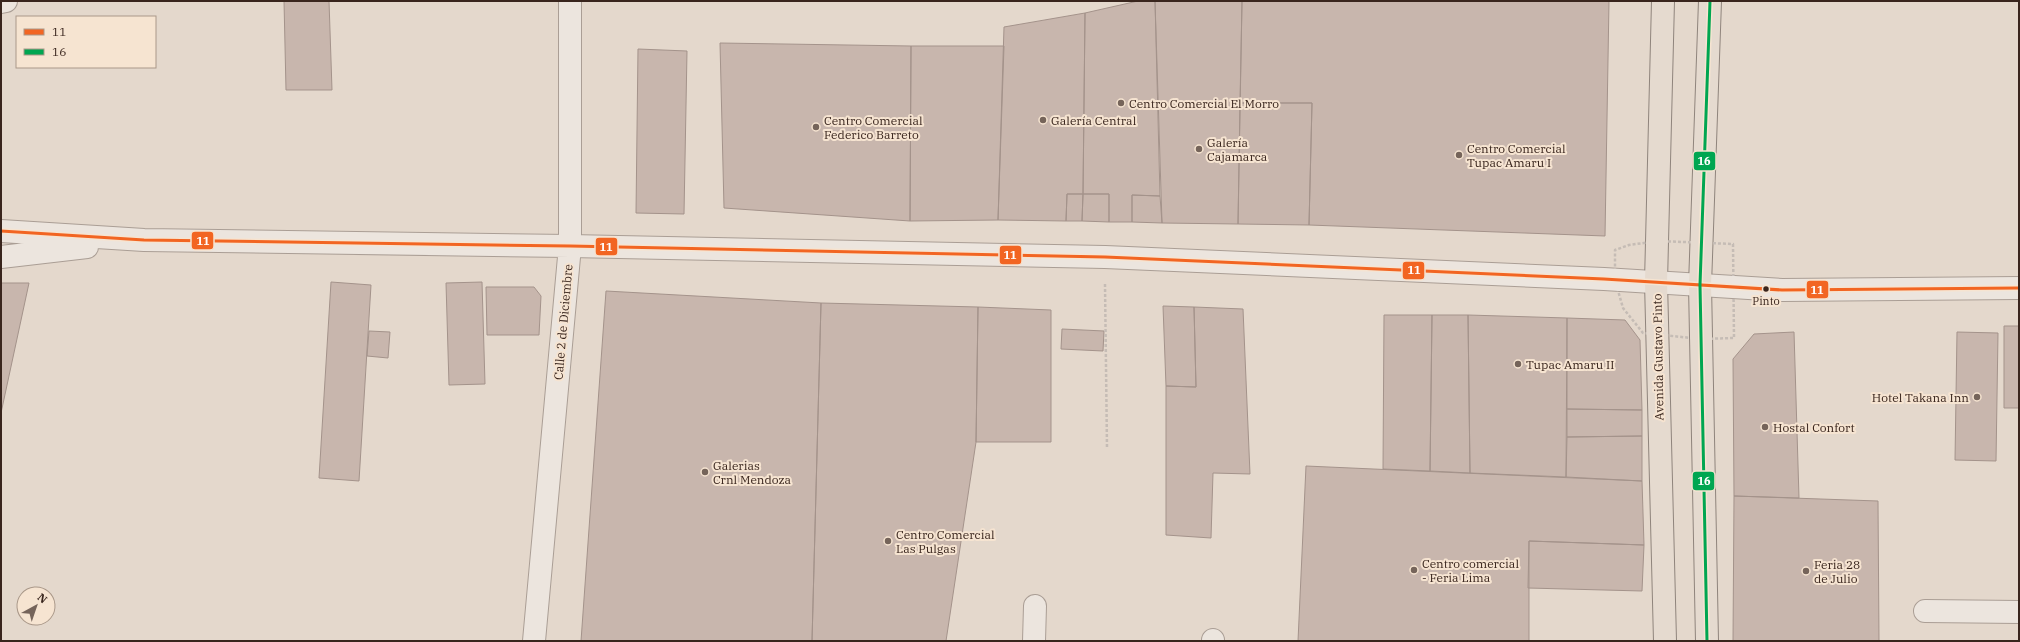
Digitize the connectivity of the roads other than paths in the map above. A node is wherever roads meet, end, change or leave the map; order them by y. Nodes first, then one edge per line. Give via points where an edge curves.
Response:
1 (6, 1) edge
2 (570, 1) edge
3 (1663, 1) edge
4 (1710, 1) edge
5 (1, 2) edge
6 (1, 231) edge
7 (144, 240) junction
8 (570, 246) junction
9 (1, 257) edge
10 (1656, 282) junction
11 (1700, 285) junction
12 (2019, 288) edge
13 (1035, 606) dead end
14 (1926, 611) dead end
15 (2019, 612) edge
16 (534, 641) edge
17 (1034, 641) edge
18 (1665, 641) edge
19 (1707, 641) edge

1 - 5 street
2 - 8 street, Calle 2 de Diciembre
3 - 10 main road, Avenida Gustavo Pinto
4 - 11 main road
6 - 7 street
7 - 8 street
7 - 9 street
8 - 10 street via 1105,257
8 - 16 street, Calle 2 de Diciembre
10 - 11 street
10 - 18 main road, Avenida Gustavo Pinto
11 - 12 street via 1782,290
11 - 19 main road
13 - 17 street
14 - 15 street

